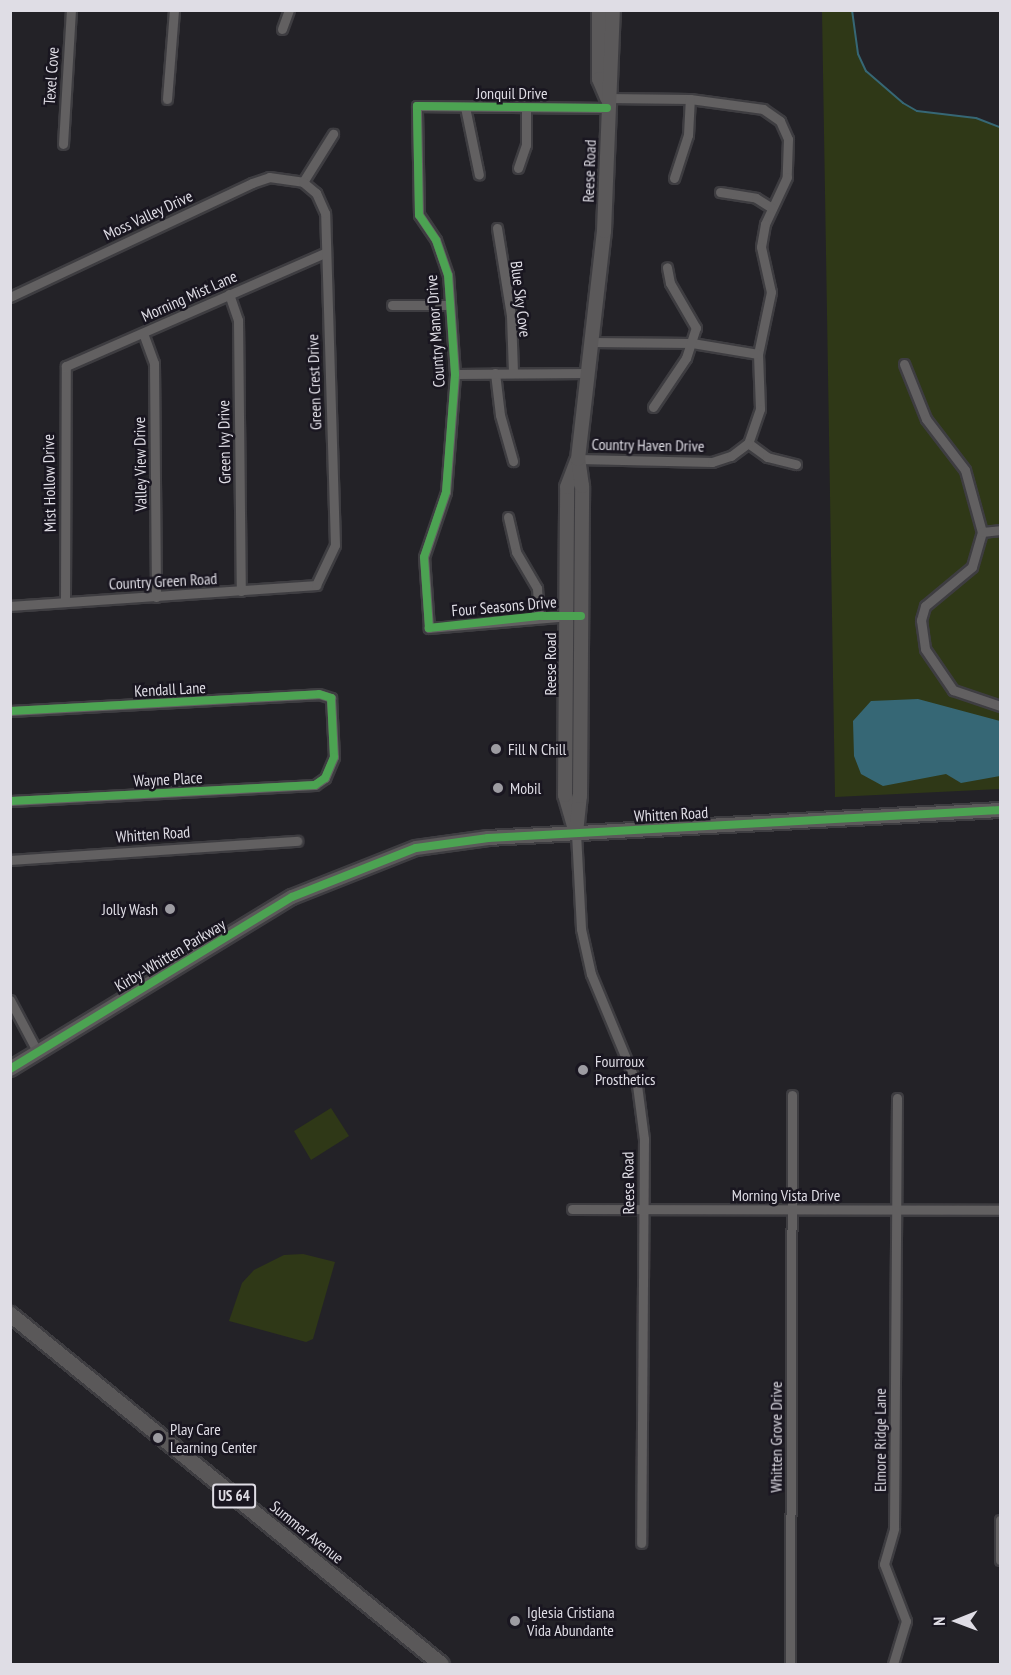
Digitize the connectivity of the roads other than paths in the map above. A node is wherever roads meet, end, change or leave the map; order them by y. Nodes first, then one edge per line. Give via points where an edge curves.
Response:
1 (71, 10) edge
2 (174, 10) edge
3 (289, 10) edge
4 (599, 10) edge
5 (613, 10) edge
6 (282, 29) dead end
7 (167, 99) dead end
8 (690, 99) junction
9 (607, 103) junction
10 (417, 106) joint
11 (465, 106) junction
12 (526, 107) junction
13 (333, 134) dead end
14 (63, 144) dead end
15 (518, 168) dead end
16 (479, 175) dead end
17 (674, 178) dead end
18 (303, 182) junction
19 (720, 192) dead end
20 (772, 208) junction
21 (496, 228) dead end
22 (325, 253) junction
23 (667, 267) dead end
24 (229, 294) junction
25 (10, 297) edge
26 (392, 305) dead end
27 (450, 305) junction
28 (143, 333) junction
29 (591, 342) junction
30 (692, 343) junction
31 (758, 354) junction
32 (904, 364) dead end
33 (66, 366) joint
34 (513, 373) junction
35 (587, 373) junction
36 (455, 374) junction
37 (495, 374) junction
38 (653, 407) dead end
39 (748, 443) junction
40 (578, 459) junction
41 (513, 461) dead end
42 (796, 464) dead end
43 (508, 517) dead end
44 (1000, 530) edge
45 (982, 532) junction
46 (316, 585) joint
47 (241, 591) junction
48 (156, 597) junction
49 (65, 601) junction
50 (10, 606) edge
51 (539, 616) junction
52 (566, 616) junction
53 (581, 616) junction
54 (429, 628) joint
55 (1000, 706) edge
56 (10, 711) edge
57 (325, 778) joint
58 (10, 801) edge
59 (1000, 810) edge
60 (576, 833) junction
61 (297, 841) dead end
62 (10, 860) edge
63 (348, 872) joint
64 (10, 1000) edge
65 (37, 1051) junction
66 (10, 1069) edge
67 (792, 1095) dead end
68 (897, 1098) dead end
69 (572, 1209) dead end
70 (645, 1209) junction
71 (897, 1209) junction
72 (791, 1210) junction
73 (1000, 1210) edge
74 (10, 1314) edge
75 (1000, 1520) edge
76 (641, 1543) dead end
77 (1000, 1560) edge
78 (441, 1665) edge
79 (790, 1665) edge
80 (893, 1665) edge

1 - 14 street, Texel Cove
2 - 7 street
3 - 6 street
4 - 9 main road, Reese Road via 599,79
5 - 9 main road, Reese Road via 614,82
8 - 9 street, Jonquil Drive
8 - 17 street via 688,135
8 - 20 street, Jonquil Drive via 763,109 780,121 788,139 787,177
9 - 12 street, Jonquil Drive
9 - 29 main road, Reese Road via 604,231
10 - 11 street, Jonquil Drive
10 - 27 street, Country Manor Drive via 419,215 436,240 448,275
11 - 12 street, Jonquil Drive
11 - 16 street
12 - 15 street via 526,145
13 - 18 street
18 - 22 street, Green Crest Drive via 316,193 325,213
18 - 25 street, Moss Valley Drive via 269,177 252,183
19 - 20 street via 756,198
20 - 31 street via 761,247 771,291
21 - 34 street, Blue Sky Cove via 511,315
22 - 24 street, Morning Mist Lane
22 - 46 street, Green Crest Drive via 335,545
23 - 30 street via 670,283 696,328
24 - 28 street, Morning Mist Lane
24 - 47 street, Green Ivy Drive via 238,320
26 - 27 street
27 - 36 street, Country Manor Drive
28 - 33 street, Morning Mist Lane
28 - 48 street, Valley View Drive via 153,363
29 - 30 street
29 - 35 main road, Reese Road
30 - 31 street
30 - 38 street
31 - 39 street via 760,409
32 - 45 street via 926,419 965,470
33 - 49 street, Mist Hollow Drive
34 - 35 street
34 - 37 street
35 - 40 main road, Reese Road
36 - 37 street
36 - 54 street, Country Manor Drive via 446,492 424,557
37 - 41 street
39 - 40 street, Country Haven Drive via 732,456 712,462
39 - 42 street via 767,457
40 - 52 main road, Reese Road via 567,487
40 - 53 main road, Reese Road
43 - 51 street via 516,552 537,588
44 - 45 street
45 - 55 street via 972,567 925,606 922,633 935,671 952,690
46 - 47 street, Country Green Road
47 - 48 street, Country Green Road
48 - 49 street, Country Green Road
49 - 50 street, Country Green Road
51 - 52 street, Four Seasons Drive
51 - 54 street, Four Seasons Drive
52 - 53 street, Four Seasons Drive
52 - 60 main road, Reese Road via 565,795
53 - 60 main road, Reese Road via 580,796
56 - 57 street, Kendall Lane via 319,694 330,698 334,758
57 - 58 street, Wayne Place via 315,785
59 - 60 main road, Whitten Road
60 - 63 main road, Whitten Road via 416,848
60 - 70 street, Reese Road via 581,929 592,978 637,1085
61 - 62 street, Whitten Road
63 - 65 main road, Kirby-Whitten Parkway via 292,897
64 - 65 street
65 - 66 main road, Kirby-Whitten Parkway
67 - 72 street, Whitten Grove Drive
68 - 71 street, Elmore Ridge Lane
69 - 70 street, Morning Vista Drive
70 - 72 street, Morning Vista Drive
70 - 76 street, Reese Road
71 - 72 street, Morning Vista Drive
71 - 73 street, Morning Vista Drive
71 - 80 street, Elmore Ridge Lane via 894,1528 884,1564 906,1620
72 - 79 street, Whitten Grove Drive
74 - 78 main road, Summer Avenue / US 64
75 - 77 street

